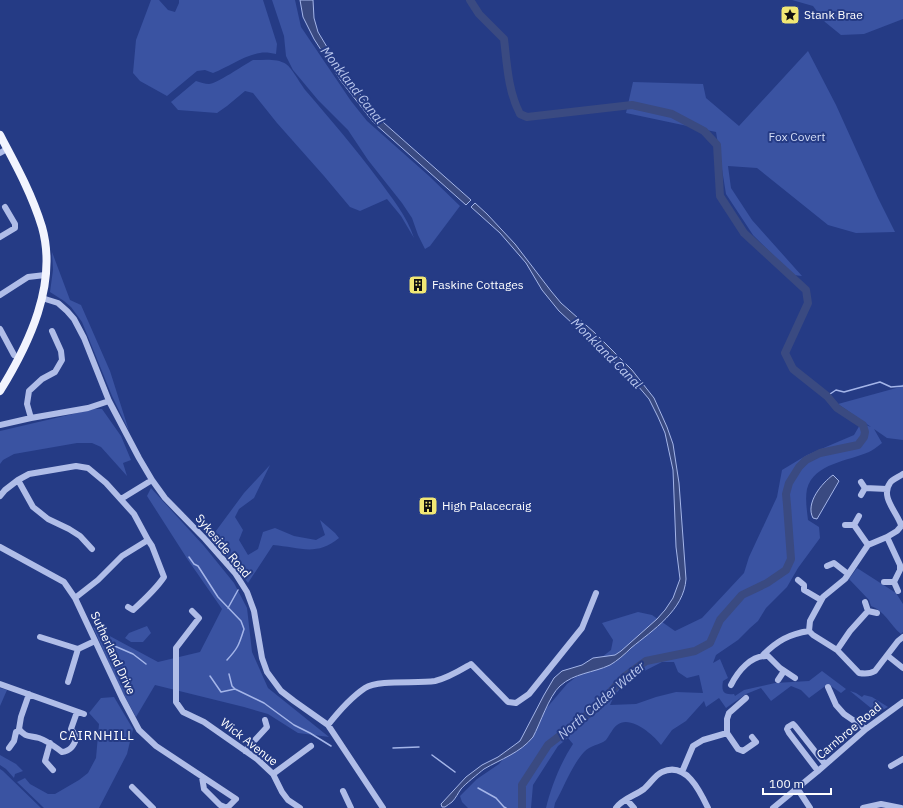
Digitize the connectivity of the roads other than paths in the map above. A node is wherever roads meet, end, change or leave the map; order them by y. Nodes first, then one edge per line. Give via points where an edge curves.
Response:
1 (0, 135) edge
2 (4, 151) edge
3 (5, 207) dead end
4 (0, 237) edge
5 (45, 275) junction
6 (0, 295) edge
7 (42, 298) junction
8 (0, 329) edge
9 (52, 331) dead end
10 (14, 355) dead end
11 (0, 391) edge
12 (109, 401) junction
13 (31, 418) junction
14 (0, 425) edge
15 (903, 474) edge
16 (18, 480) junction
17 (152, 480) junction
18 (861, 482) dead end
19 (865, 488) junction
20 (887, 489) junction
21 (861, 495) dead end
22 (0, 496) edge
23 (121, 499) junction
24 (859, 516) dead end
25 (902, 524) edge
26 (845, 525) dead end
27 (854, 525) junction
28 (887, 536) junction
29 (148, 540) junction
30 (868, 545) junction
31 (0, 548) edge
32 (92, 549) dead end
33 (827, 566) dead end
34 (848, 574) junction
35 (798, 580) dead end
36 (884, 582) dead end
37 (894, 582) junction
38 (898, 591) dead end
39 (596, 593) dead end
40 (75, 598) junction
41 (821, 600) junction
42 (865, 602) dead end
43 (128, 607) dead end
44 (192, 611) dead end
45 (868, 611) junction
46 (877, 613) dead end
47 (809, 631) junction
48 (40, 637) dead end
49 (901, 639) edge
50 (95, 640) junction
51 (78, 649) junction
52 (837, 650) junction
53 (763, 655) junction
54 (888, 656) junction
55 (903, 668) edge
56 (784, 671) junction
57 (795, 678) dead end
58 (778, 680) dead end
59 (68, 682) dead end
60 (0, 684) edge
61 (731, 685) dead end
62 (828, 687) dead end
63 (29, 694) junction
64 (746, 698) dead end
65 (903, 702) edge
66 (77, 712) junction
67 (84, 714) dead end
68 (265, 720) dead end
69 (328, 725) junction
70 (866, 729) junction
71 (20, 731) junction
72 (727, 733) junction
73 (752, 737) dead end
74 (50, 743) junction
75 (311, 746) dead end
76 (9, 748) dead end
77 (245, 751) junction
78 (825, 764) junction
79 (53, 770) dead end
80 (818, 771) junction
81 (682, 772) junction
82 (273, 774) junction
83 (202, 777) junction
84 (132, 787) dead end
85 (797, 788) junction
86 (343, 791) dead end
87 (627, 800) junction
88 (870, 807) edge
89 (153, 808) edge
90 (227, 808) edge
91 (300, 808) edge
92 (351, 808) edge
93 (383, 808) edge
94 (616, 808) edge
95 (634, 808) edge
96 (708, 808) edge
97 (773, 808) edge
98 (810, 808) edge
99 (863, 808) edge
100 (901, 808) edge

1 - 2 main road
2 - 5 main road via 34,203 45,246
3 - 4 street via 15,228
5 - 6 street via 28,277
5 - 7 main road
7 - 11 main road via 26,345
7 - 12 street, Sykeside Road via 58,303 74,319
8 - 10 street
9 - 13 street via 62,360 55,372 42,379 29,391 27,404
12 - 13 street via 88,408
12 - 17 street, Sykeside Road
13 - 14 street
15 - 20 street via 890,482
16 - 22 street
16 - 23 street via 29,474 84,466
16 - 32 street via 34,507 48,519 80,536
17 - 23 street
17 - 69 street, Sykeside Road via 165,498 234,573 247,592 254,611 262,658 267,672 276,685
18 - 19 street
19 - 20 street
19 - 21 street
20 - 25 street via 887,498
23 - 29 street via 134,514
24 - 27 street
25 - 28 street via 897,531
26 - 27 street
27 - 30 street
28 - 30 street
28 - 37 street via 900,565
29 - 40 street via 122,556
29 - 43 street via 164,577 133,610
30 - 34 street
31 - 40 street, Sutherland Drive via 64,582
33 - 34 street via 834,563
34 - 41 street
35 - 41 street via 804,585 804,590
36 - 37 street
37 - 38 street
39 - 69 street via 582,628 529,694 516,703 508,702 471,664 447,677 433,681 382,684 366,688 343,706
40 - 50 street, Sutherland Drive
41 - 47 street via 810,621
42 - 45 street
44 - 77 street, Wick Avenue via 199,618 176,648 176,702 183,712 204,722
45 - 46 street
45 - 52 street
47 - 52 street
47 - 53 street via 786,637
48 - 51 street
49 - 54 street
50 - 51 street
50 - 83 street, Sutherland Drive via 140,730 156,746
51 - 59 street
52 - 54 street via 863,674 875,671
53 - 56 street via 768,656
53 - 61 street via 740,670
54 - 55 street
56 - 57 street
56 - 58 street
60 - 63 street
62 - 70 street via 844,714
63 - 66 street
63 - 71 street via 20,717
64 - 72 street via 729,713
65 - 70 street, Carnbroe Road
66 - 67 street
66 - 74 street via 71,729 76,737 74,746 62,752
68 - 77 street via 267,727
69 - 93 street, Sykeside Road
70 - 78 street, Carnbroe Road
71 - 74 street via 26,736
71 - 76 street via 16,732
72 - 73 street via 738,749 743,751 756,742
72 - 81 street via 703,740 693,746
74 - 79 street via 45,761
75 - 82 street
77 - 82 street, Wick Avenue
78 - 80 street, Carnbroe Road
78 - 80 street via 795,726 793,724 788,727 789,733
80 - 85 street, Carnbroe Road
81 - 87 street via 660,772 644,789
81 - 96 street via 696,785
82 - 91 street, Wick Avenue via 288,800
83 - 90 street, Sutherland Drive via 204,789 220,805
83 - 90 street, Sutherland Drive via 236,799
84 - 89 street
85 - 97 street, Carnbroe Road
85 - 98 street
86 - 92 street
87 - 94 street
87 - 95 street
88 - 99 street
88 - 100 street via 881,804

